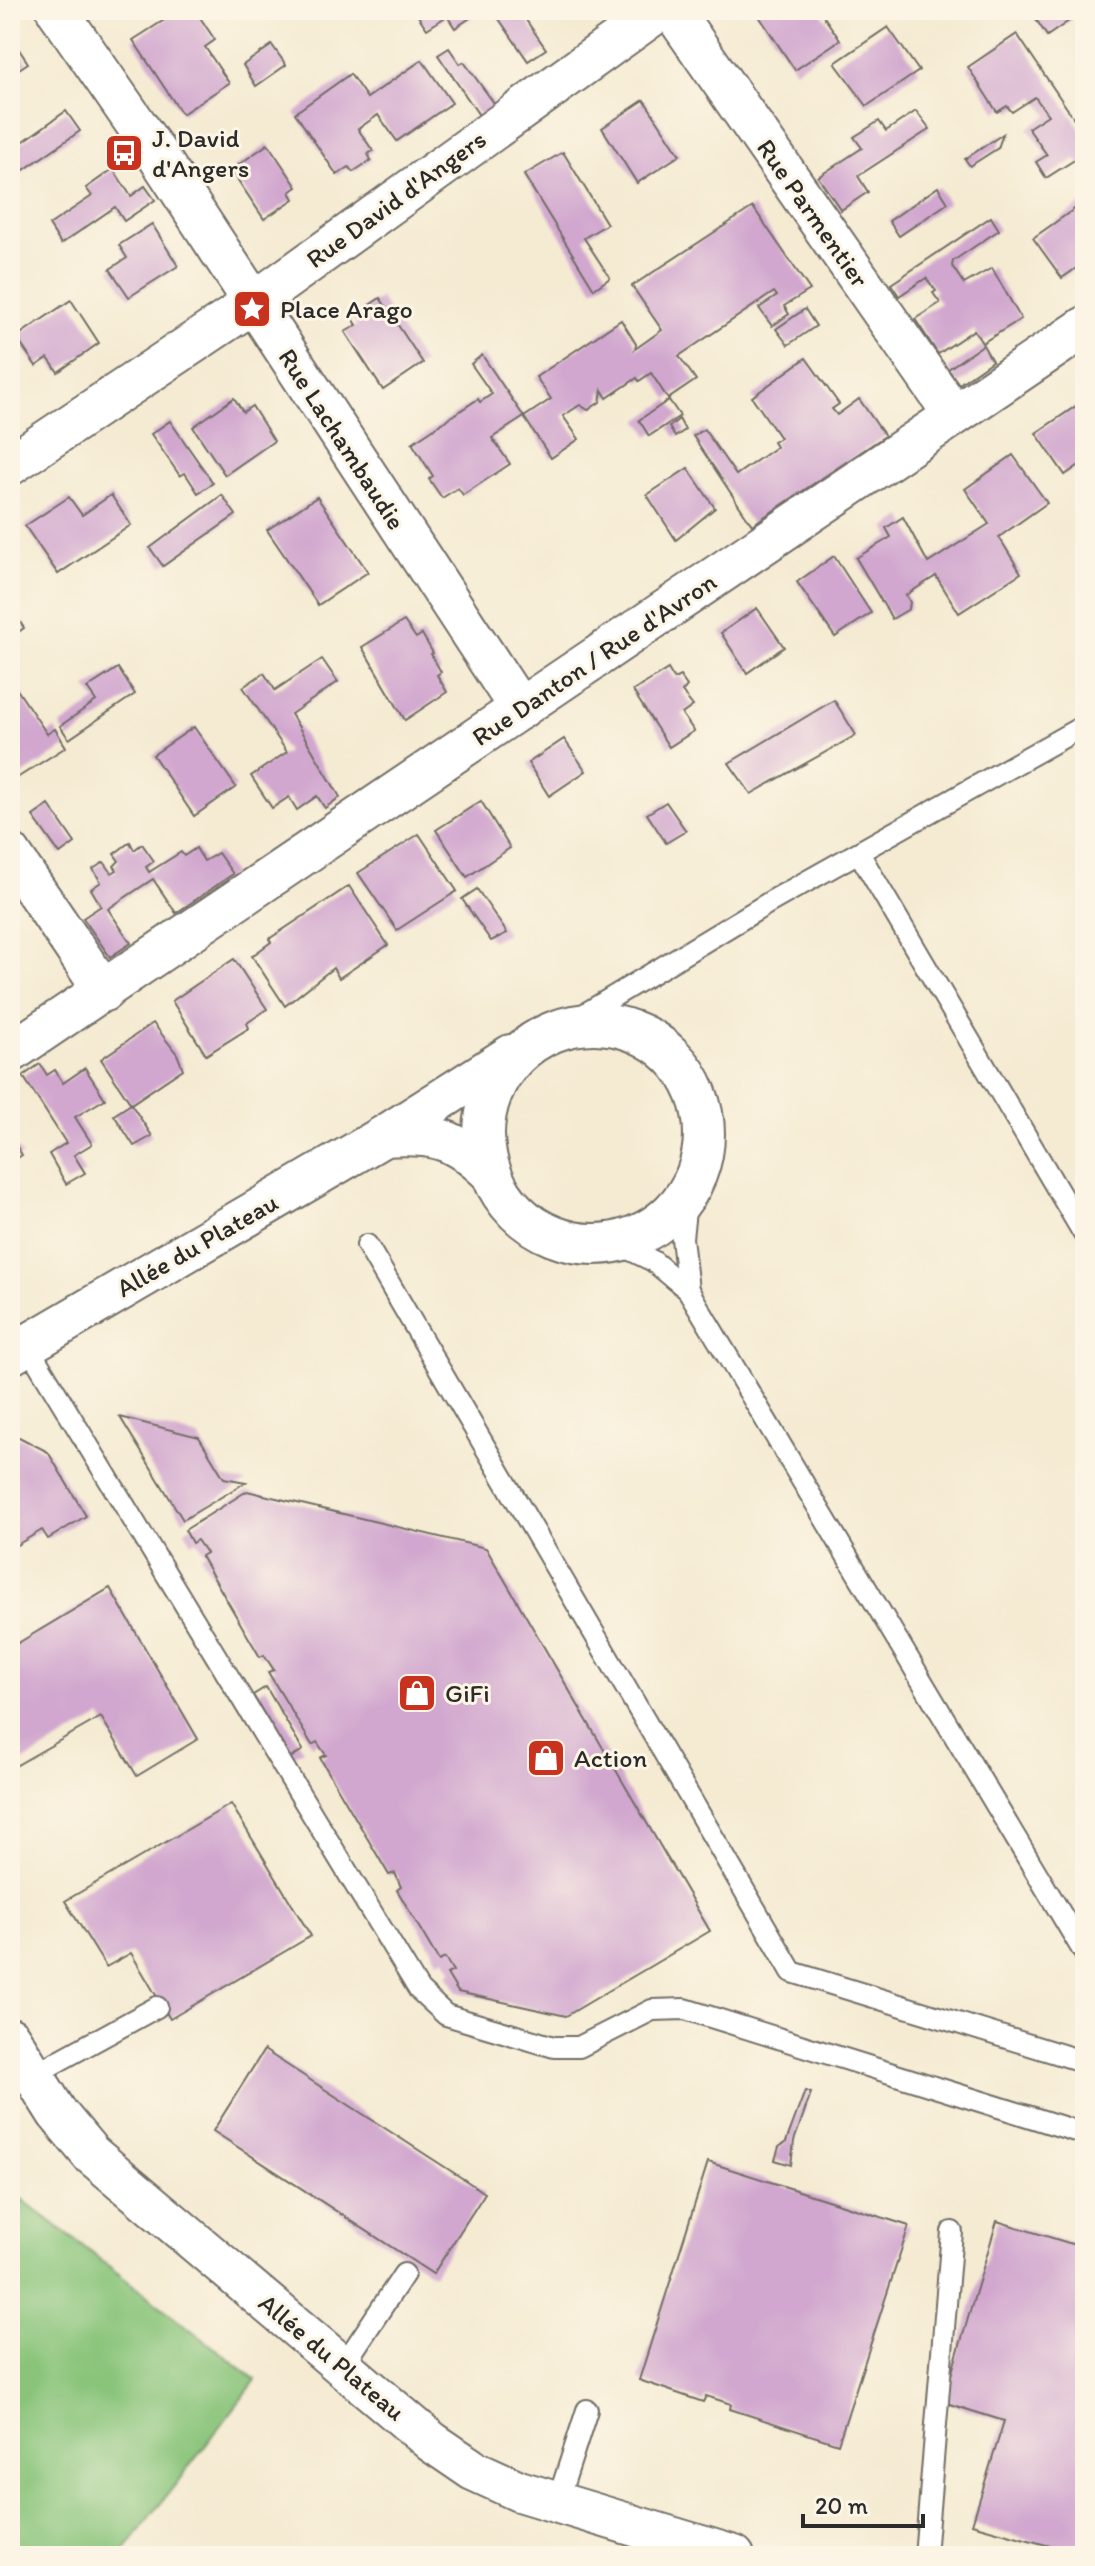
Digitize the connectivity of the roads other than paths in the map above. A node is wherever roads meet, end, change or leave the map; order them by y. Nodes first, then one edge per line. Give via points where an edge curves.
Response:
1 (57, 10) edge
2 (660, 10) edge
3 (672, 10) edge
4 (253, 303) junction
5 (1085, 327) edge
6 (954, 415) junction
7 (10, 465) edge
8 (520, 709) junction
9 (1085, 725) edge
10 (10, 853) edge
11 (859, 853) junction
12 (104, 991) junction
13 (546, 1036) junction
14 (10, 1053) edge
15 (384, 1136) junction
16 (489, 1171) junction
17 (687, 1193) junction
18 (1085, 1236) edge
19 (616, 1243) junction
20 (367, 1245) dead end
21 (688, 1290) junction
22 (18, 1350) edge
23 (1085, 1954) edge
24 (157, 2007) dead end
25 (10, 2038) edge
26 (1085, 2062) edge
27 (33, 2075) junction
28 (1085, 2134) edge
29 (952, 2232) dead end
30 (404, 2274) dead end
31 (343, 2366) junction
32 (587, 2410) dead end
33 (557, 2503) junction
34 (734, 2556) edge
35 (925, 2556) edge

1 - 4 street, Rue Lachambaudie
2 - 4 street, Rue David d'Angers
3 - 6 street, Rue Parmentier
4 - 7 street, Rue David d'Angers
4 - 8 street, Rue Lachambaudie
5 - 6 street, Rue Danton / Rue d'Avron
6 - 8 street, Rue Danton / Rue d'Avron
8 - 12 street, Rue Danton / Rue d'Avron
9 - 11 lane
10 - 12 street
11 - 13 lane
11 - 18 lane
12 - 14 street, Rue Danton / Rue d'Avron
13 - 15 street, Allée du Plateau
13 - 16 street via 503,1070 487,1104
13 - 17 street via 601,1023 638,1032 669,1053 692,1084 704,1120 701,1158
15 - 16 street, Allée du Plateau via 425,1133 463,1147
15 - 22 street, Allée du Plateau
16 - 19 street via 506,1200 530,1224 561,1239
17 - 19 street via 668,1219
17 - 21 lane via 682,1238
19 - 21 lane via 653,1261
20 - 26 lane via 792,1972
21 - 23 lane
22 - 28 lane via 419,1990 446,2015 554,2047 579,2047 652,2010 685,2009
24 - 27 lane
25 - 27 street, Allée du Plateau
27 - 31 street, Allée du Plateau via 91,2154
29 - 35 lane
30 - 31 lane
31 - 33 street, Allée du Plateau via 473,2470
32 - 33 lane
33 - 34 street, Allée du Plateau

